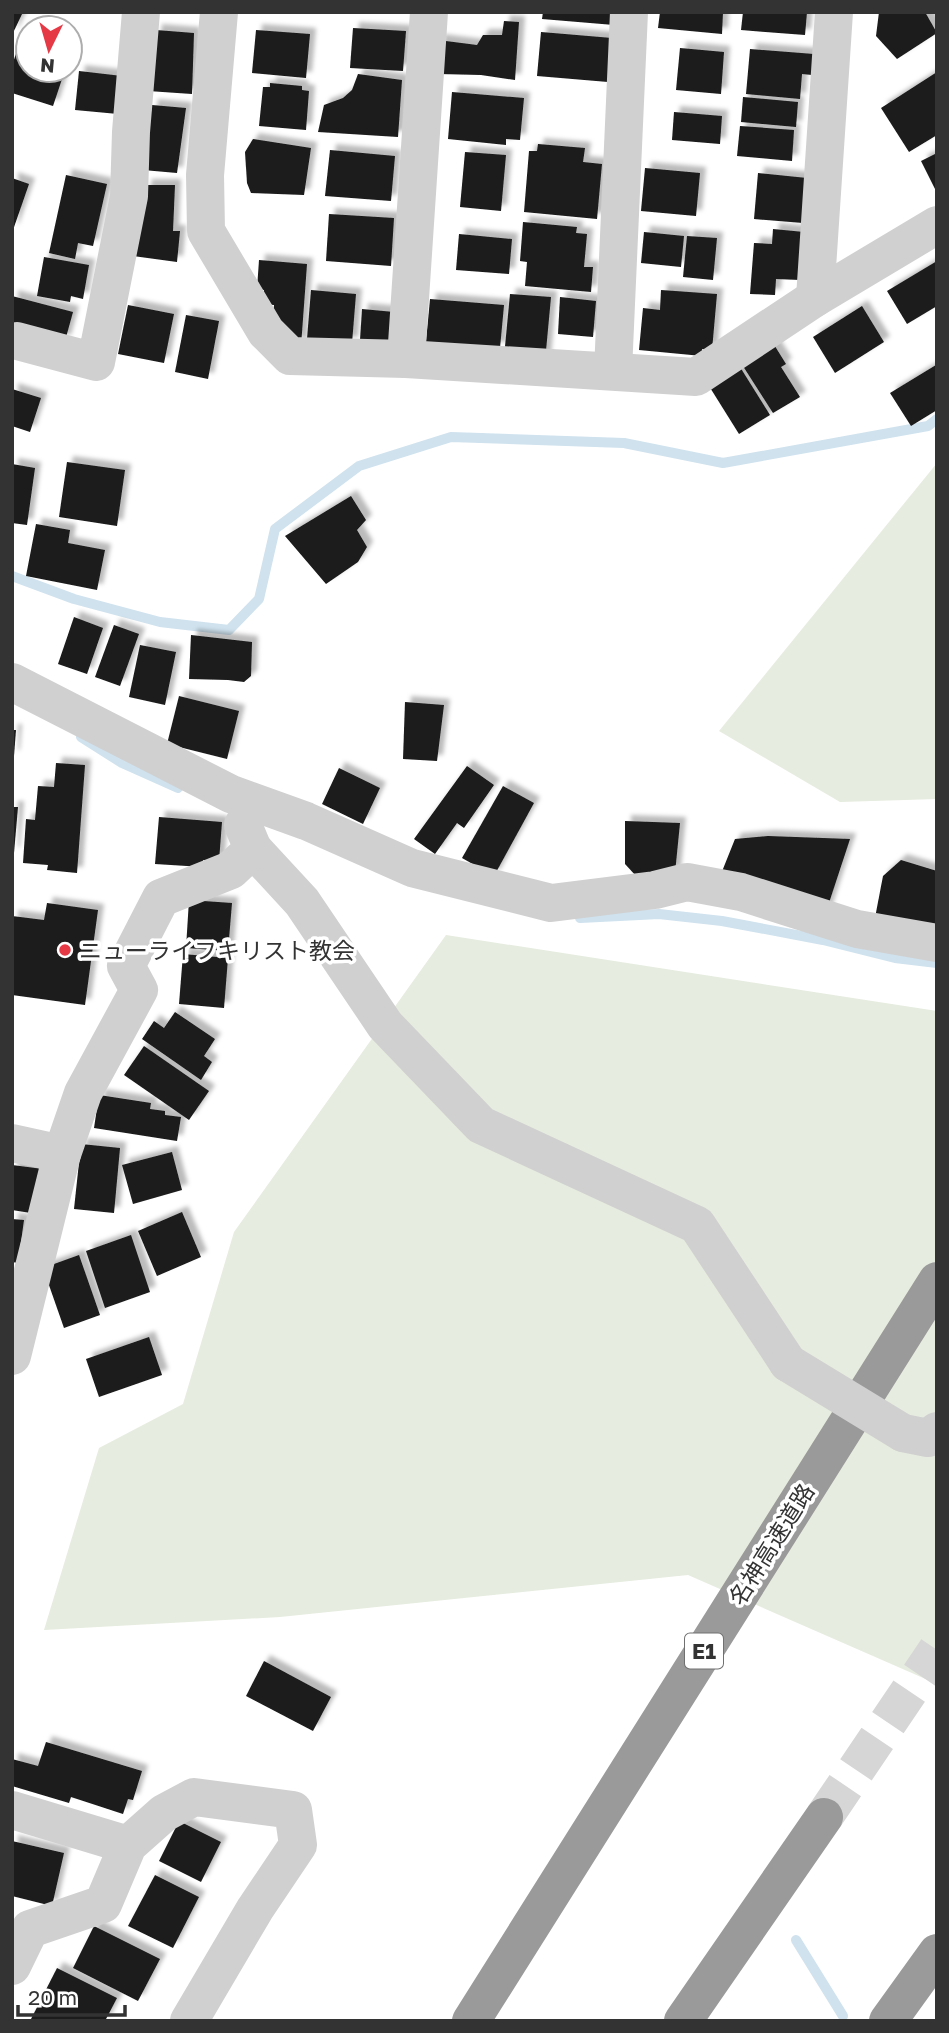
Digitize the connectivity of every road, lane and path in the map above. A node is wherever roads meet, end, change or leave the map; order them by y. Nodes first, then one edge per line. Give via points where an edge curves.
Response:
1 (141, 12) edge
2 (219, 12) edge
3 (429, 12) edge
4 (629, 12) edge
5 (834, 12) edge
6 (937, 225) edge
7 (815, 298) junction
8 (17, 341) dead end
9 (406, 359) junction
10 (613, 371) junction
11 (12, 682) edge
12 (240, 817) junction
13 (937, 943) edge
14 (12, 1143) edge
15 (62, 1154) junction
16 (937, 1281) edge
17 (12, 1356) edge
18 (920, 1432) edge
19 (12, 1810) edge
20 (824, 1817) tunnel mouth
21 (128, 1845) junction
22 (937, 1953) edge
23 (12, 1966) edge
24 (189, 2021) edge
25 (471, 2021) edge
26 (684, 2021) edge
27 (888, 2021) edge

1 - 8 street via 129,196 96,362
2 - 9 street via 205,175 206,231 266,332 290,356
3 - 9 street
4 - 10 street
5 - 7 street
6 - 7 street
7 - 10 street via 696,377
9 - 10 street
11 - 12 street
12 - 13 street via 306,821 412,868 551,903 687,882 741,892 857,929
12 - 15 street via 231,870 161,898 126,966 139,989 83,1093
12 - 18 street, bridge via 385,1025 481,1125 696,1225 788,1363
14 - 15 street
15 - 17 street
16 - 25 highway, 名神高速道路 / E1
19 - 21 street
20 - 26 highway
21 - 23 street via 103,1904 30,1929
21 - 24 street via 164,1813 194,1797 293,1810 298,1845
22 - 27 highway

